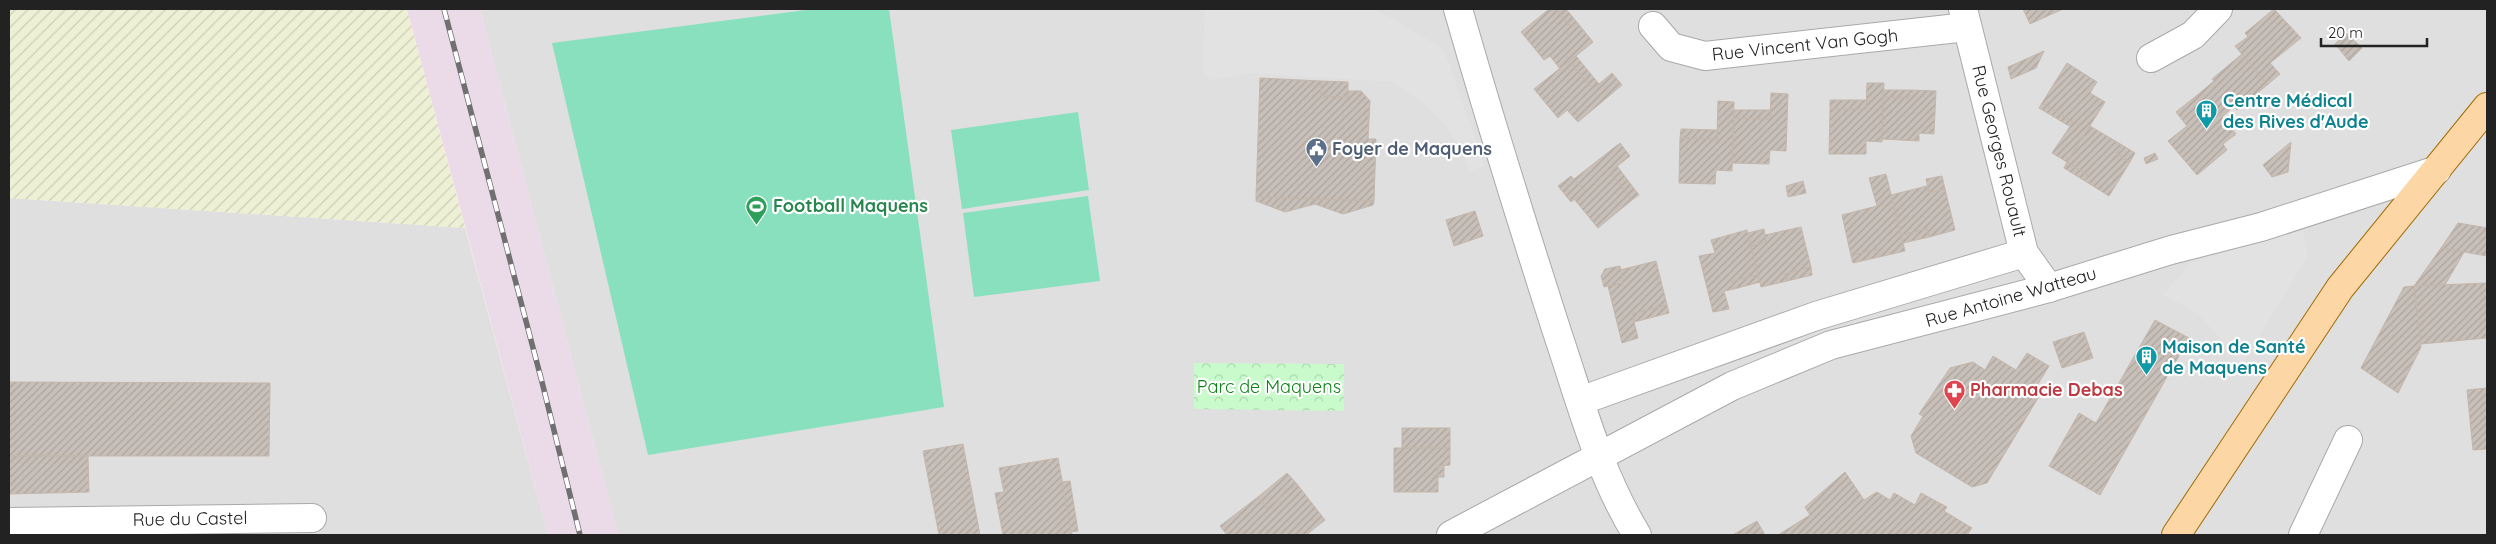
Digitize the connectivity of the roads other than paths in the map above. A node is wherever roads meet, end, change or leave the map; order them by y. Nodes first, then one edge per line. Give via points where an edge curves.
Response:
1 (1458, 9) edge
2 (2218, 9) edge
3 (1965, 18) edge
4 (1653, 26) dead end
5 (2151, 58) dead end
6 (2487, 107) edge
7 (2436, 170) junction
8 (2024, 253) junction
9 (2049, 288) junction
10 (1580, 401) junction
11 (2348, 440) dead end
12 (1598, 457) junction
13 (312, 518) dead end
14 (9, 522) edge
15 (1451, 535) edge
16 (1637, 535) edge
17 (2176, 535) edge
18 (2303, 535) edge

1 - 10 street via 1502,165
2 - 5 street via 2193,34
3 - 4 street, Rue Vincent Van Gogh via 1705,56 1670,47
3 - 8 street, Rue Georges Rouault
6 - 7 main road
7 - 9 street, Rue Antoine Watteau via 2261,227 2171,250
7 - 17 main road via 2340,288
8 - 9 street, Rue Georges Rouault
8 - 10 street via 1816,316
9 - 12 street, Rue Antoine Watteau via 1831,346 1732,386
10 - 12 street
11 - 18 street
12 - 15 street, Rue Antoine Watteau
12 - 16 street
13 - 14 street, Rue du Castel

